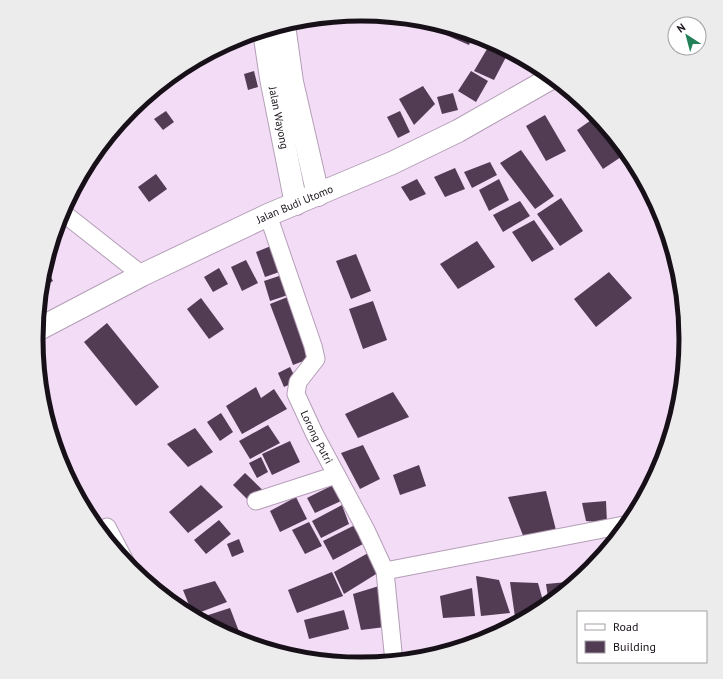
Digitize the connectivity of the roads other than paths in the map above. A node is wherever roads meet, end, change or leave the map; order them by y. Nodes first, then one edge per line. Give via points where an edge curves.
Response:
1 (285, 31) edge
2 (265, 36) edge
3 (546, 81) edge
4 (318, 195) junction
5 (296, 204) junction
6 (268, 215) junction
7 (68, 216) edge
8 (142, 275) junction
9 (44, 327) edge
10 (336, 475) junction
11 (256, 501) dead end
12 (619, 526) edge
13 (106, 528) edge
14 (113, 538) edge
15 (385, 571) junction
16 (393, 656) edge

1 - 4 main road, Jalan Wayong via 292,82
2 - 5 main road, Jalan Wayong
3 - 4 main road, Jalan Budi Utomo via 458,130 392,163
4 - 5 main road, Jalan Budi Utomo
5 - 6 main road, Jalan Budi Utomo
6 - 8 main road, Jalan Budi Utomo
6 - 10 street, Lorong Putri via 316,359 298,382 296,394
7 - 8 street
8 - 9 main road, Jalan Budi Utomo
10 - 11 street
10 - 15 street, Lorong Putri
12 - 15 street
13 - 14 street
15 - 16 street, Lorong Putri

